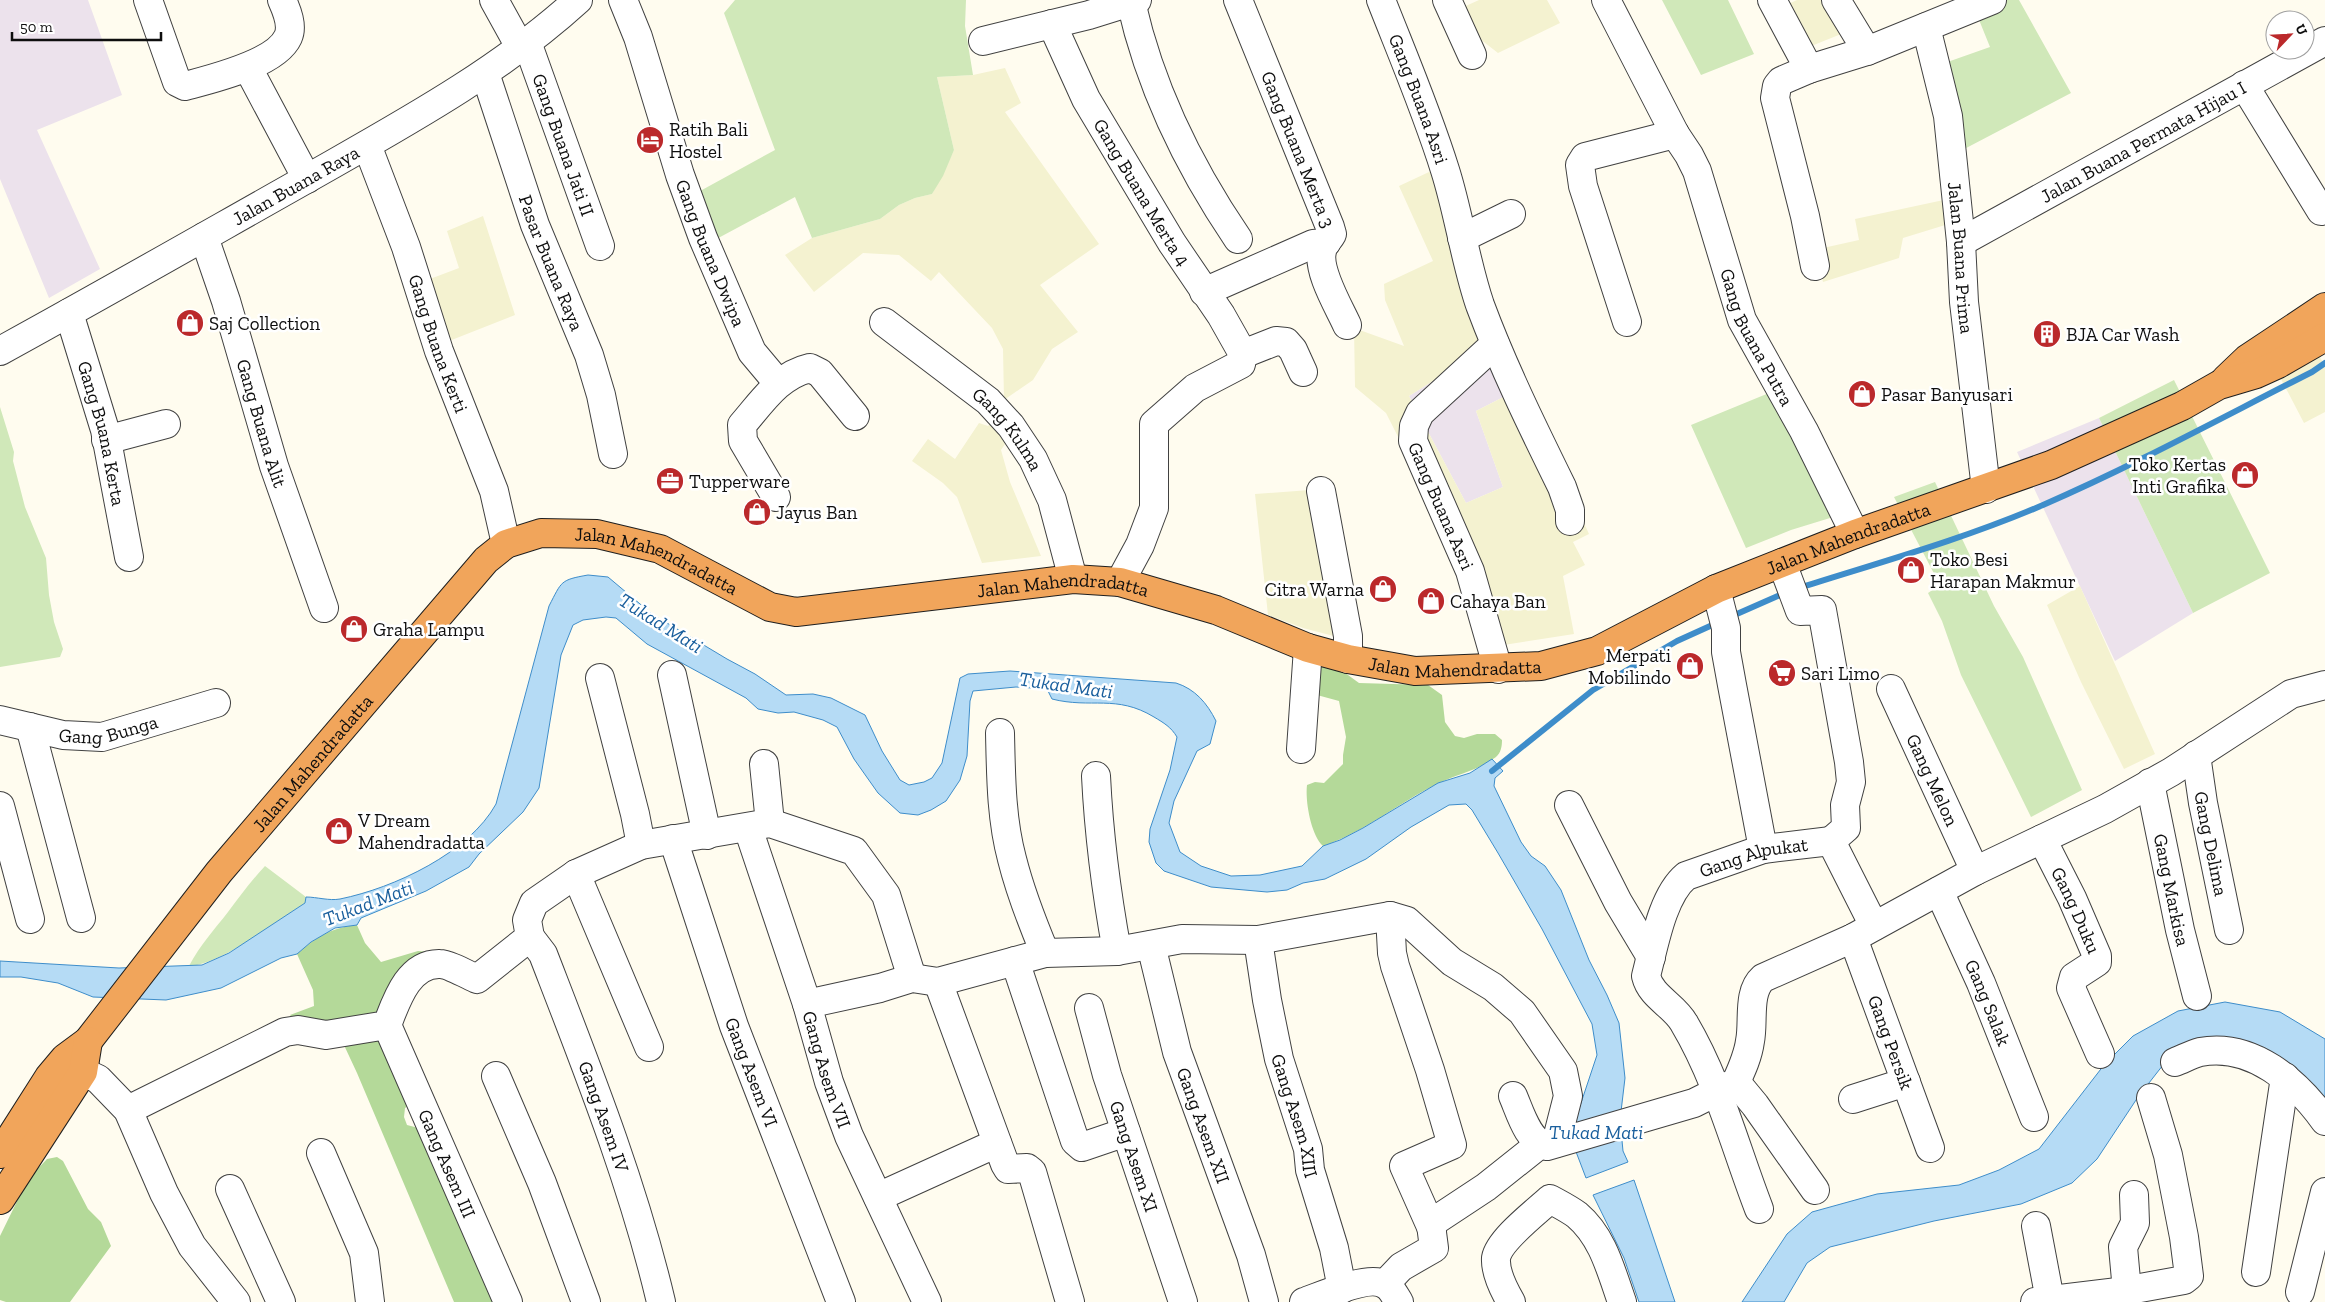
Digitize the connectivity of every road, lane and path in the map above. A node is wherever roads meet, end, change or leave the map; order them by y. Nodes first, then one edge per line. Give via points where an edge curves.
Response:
1 (148, 0) edge
2 (282, 0) edge
3 (494, 0) edge
4 (578, 0) edge
5 (623, 0) edge
6 (1238, 0) edge
7 (1381, 0) edge
8 (1447, 0) edge
9 (1606, 0) edge
10 (1772, 0) edge
11 (1836, 0) edge
12 (1992, 0) edge
13 (1134, 1) edge
14 (1939, 15) edge
15 (1052, 24) junction
16 (983, 41) dead end
17 (2325, 41) edge
18 (524, 44) junction
19 (1867, 51) junction
20 (1472, 55) dead end
21 (248, 68) junction
22 (1809, 69) junction
23 (485, 73) junction
24 (2244, 85) junction
25 (1675, 134) junction
26 (366, 145) junction
27 (306, 179) junction
28 (2321, 211) dead end
29 (1511, 214) dead end
30 (204, 237) junction
31 (1462, 238) junction
32 (1238, 239) dead end
33 (1961, 242) junction
34 (1326, 243) junction
35 (600, 246) dead end
36 (1815, 266) dead end
37 (1204, 292) junction
38 (2325, 307) edge
39 (69, 312) junction
40 (884, 322) dead end
41 (1628, 322) dead end
42 (1347, 325) dead end
43 (2325, 337) edge
44 (1495, 344) junction
45 (0, 351) edge
46 (1243, 354) junction
47 (1303, 372) dead end
48 (778, 383) junction
49 (2219, 385) junction
50 (855, 416) dead end
51 (166, 424) dead end
52 (106, 440) junction
53 (613, 454) dead end
54 (1986, 489) junction
55 (1321, 491) dead end
56 (776, 497) dead end
57 (1570, 521) dead end
58 (1854, 534) junction
59 (506, 544) junction
60 (129, 557) dead end
61 (1782, 563) junction
62 (1073, 579) junction
63 (1120, 582) junction
64 (1716, 589) junction
65 (324, 608) dead end
66 (1308, 648) junction
67 (1348, 659) junction
68 (1498, 669) junction
69 (672, 675) dead end
70 (600, 678) dead end
71 (2325, 684) edge
72 (1891, 689) dead end
73 (216, 703) dead end
74 (0, 720) edge
75 (30, 727) junction
76 (1000, 733) dead end
77 (1301, 749) dead end
78 (2196, 755) junction
79 (764, 764) dead end
80 (1096, 776) dead end
81 (2150, 783) junction
82 (1569, 804) dead end
83 (0, 806) edge
84 (759, 826) junction
85 (707, 835) junction
86 (673, 839) junction
87 (2042, 839) junction
88 (1831, 841) junction
89 (640, 845) junction
90 (1764, 849) junction
91 (1975, 871) junction
92 (576, 874) junction
93 (1939, 891) junction
94 (1390, 916) junction
95 (81, 918) dead end
96 (30, 919) dead end
97 (2229, 930) dead end
98 (1864, 932) junction
99 (530, 937) junction
100 (1258, 940) junction
101 (1151, 945) junction
102 (1117, 951) junction
103 (1045, 953) junction
104 (1651, 957) junction
105 (1015, 961) junction
106 (912, 978) junction
107 (938, 982) junction
108 (2196, 996) dead end
109 (807, 1004) junction
110 (1089, 1008) dead end
111 (387, 1025) junction
112 (94, 1034) junction
113 (649, 1047) dead end
114 (2100, 1054) dead end
115 (2175, 1062) dead end
116 (83, 1072) junction
117 (496, 1076) dead end
118 (2285, 1077) junction
119 (1906, 1082) junction
120 (1726, 1087) junction
121 (1513, 1096) dead end
122 (2151, 1098) dead end
123 (1853, 1099) dead end
124 (128, 1110) junction
125 (2034, 1117) dead end
126 (2325, 1121) edge
127 (1126, 1132) junction
128 (998, 1143) junction
129 (1554, 1143) junction
130 (1930, 1148) dead end
131 (320, 1153) dead end
132 (0, 1154) edge
133 (230, 1189) dead end
134 (1814, 1190) dead end
135 (2325, 1192) edge
136 (2134, 1195) dead end
137 (878, 1197) junction
138 (0, 1200) edge
139 (1758, 1208) dead end
140 (2036, 1226) dead end
141 (1432, 1229) junction
142 (2256, 1272) dead end
143 (1342, 1289) junction
144 (2300, 1292) dead end
145 (1392, 1293) edge
146 (2122, 1295) edge
147 (2043, 1301) edge
148 (236, 1302) edge
149 (281, 1302) edge
150 (370, 1302) edge
151 (508, 1302) edge
152 (586, 1302) edge
153 (661, 1302) edge
154 (842, 1302) edge
155 (927, 1302) edge
156 (1070, 1302) edge
157 (1183, 1302) edge
158 (1264, 1302) edge
159 (1304, 1302) edge
160 (1511, 1302) edge
161 (1622, 1302) edge

1 - 21 street via 180,85
2 - 21 street via 288,12 288,37 281,47
3 - 18 street, Gang Buana Jati II
4 - 18 street, Jalan Buana Raya
5 - 48 street, Gang Buana Dwipa via 703,238 752,352
6 - 34 street, Gang Buana Merta 3 via 1330,227 1332,234
7 - 31 street, Gang Buana Asri via 1446,171
8 - 20 street
9 - 25 street, Gang Buana Putra
10 - 22 street
11 - 19 street
12 - 14 street
13 - 15 street
13 - 32 street via 1136,23 1158,91 1209,196
14 - 19 street
14 - 33 street, Jalan Buana Prima
15 - 16 street
15 - 37 street, Gang Buana Merta 4 via 1086,100
17 - 24 street, Jalan Buana Permata Hijau I
18 - 23 street, Jalan Buana Raya
18 - 35 street, Gang Buana Jati II
19 - 22 street
21 - 27 street
22 - 36 street via 1781,81 1776,86 1775,98
23 - 26 street, Jalan Buana Raya
23 - 53 street, Pasar Buana Raya via 535,225 589,355 602,395
24 - 28 street
24 - 33 street, Jalan Buana Permata Hijau I
25 - 41 street via 1585,157 1580,164 1583,186
25 - 58 street, Gang Buana Putra via 1697,171 1742,320 1804,431
26 - 27 street, Jalan Buana Raya
26 - 59 street, Gang Buana Kerti via 406,246 446,369 494,492
27 - 30 street, Jalan Buana Raya
29 - 31 street
30 - 39 street, Jalan Buana Raya
30 - 65 street, Gang Buana Alit via 274,466
31 - 44 street, Gang Buana Asri
33 - 54 street, Jalan Buana Prima via 1964,302
34 - 37 street via 1302,248
34 - 42 street, Gang Buana Merta 3 via 1321,254 1324,271
37 - 46 street, Gang Buana Merta 4
38 - 49 highway, Jalan Mahendradatta via 2247,359
39 - 45 street, Jalan Buana Raya
39 - 52 street, Gang Buana Kerta
40 - 62 street, Gang Kulma via 988,400 1012,426 1033,459 1052,500
43 - 49 highway, Jalan Mahendradatta via 2256,374
44 - 57 street, Gang Buana Asri via 1562,487 1570,510
44 - 68 street, Gang Buana Asri via 1420,413 1414,426 1413,441 1470,571
46 - 47 street via 1276,341 1286,342
46 - 63 street via 1241,364 1196,388 1154,424 1154,508
48 - 50 street via 810,368 820,373
48 - 56 street via 742,425 741,434
49 - 54 highway, Jalan Mahendradatta via 2182,406 2051,465
51 - 52 street
52 - 60 street, Gang Buana Kerta
54 - 58 highway, Jalan Mahendradatta
55 - 67 street via 1348,636
58 - 61 highway, Jalan Mahendradatta
59 - 62 highway, Jalan Mahendradatta via 541,533 597,534 660,549 770,607 796,612
59 - 112 highway, Jalan Mahendradatta via 486,560 219,872
61 - 64 highway, Jalan Mahendradatta
61 - 88 street, Gang Alpukat via 1800,611 1822,610 1846,744 1851,782 1845,805 1847,824 1843,833
62 - 63 highway, Jalan Mahendradatta
63 - 66 highway, Jalan Mahendradatta via 1216,610
64 - 68 highway, Jalan Mahendradatta via 1597,651 1541,666
64 - 90 street via 1726,628 1726,652
66 - 67 highway, Jalan Mahendradatta
66 - 77 street
67 - 68 highway, Jalan Mahendradatta via 1415,671
69 - 85 street
70 - 89 street
71 - 78 street via 2291,694
72 - 91 street, Gang Melon
73 - 75 street, Gang Bunga via 102,737 63,735
74 - 75 street, Gang Bunga
75 - 95 street
76 - 103 street via 1001,784 1012,857 1032,923
78 - 81 street
78 - 97 street, Gang Delima
79 - 84 street, Gang Asem VII
80 - 102 street via 1104,880
81 - 87 street
81 - 108 street, Gang Markisa
82 - 104 street via 1618,902
83 - 96 street
84 - 85 street
84 - 106 street via 854,851 886,895
84 - 109 street, Gang Asem VII
85 - 86 street
86 - 89 street
86 - 154 street, Gang Asem VI via 741,1044
87 - 91 street
87 - 114 street, Gang Duku via 2098,956 2097,962 2074,977 2071,988
88 - 90 street, Gang Alpukat
88 - 98 street, Gang Alpukat
89 - 92 street
90 - 104 street, Gang Alpukat via 1686,876 1677,883 1668,901
91 - 93 street
92 - 99 street via 534,903 527,920
92 - 113 street
93 - 98 street
93 - 125 street, Gang Salak via 1981,983
94 - 100 street
94 - 129 street via 1407,921 1452,962 1494,987 1522,1012 1563,1071 1568,1096
94 - 141 street via 1392,953 1452,1145 1404,1166
98 - 119 street, Gang Persik
98 - 120 street via 1759,982 1753,999 1750,1043
99 - 111 street via 477,979 441,963 420,969 400,990
99 - 153 street, Gang Asem IV via 543,954 593,1082 636,1205
100 - 101 street via 1182,939
100 - 143 street, Gang Asem XIII via 1279,1059 1308,1149 1310,1170 1334,1248
101 - 102 street
101 - 158 street, Gang Asem XII via 1177,1052 1251,1254
102 - 103 street
103 - 105 street
104 - 120 street, Gang Alpukat via 1646,976 1648,987 1682,1020
105 - 107 street
105 - 127 street via 1075,1141 1082,1147
106 - 107 street
106 - 109 street
107 - 128 street
109 - 137 street, Gang Asem VII via 829,1082 849,1136
110 - 127 street, Gang Asem XI
111 - 124 street via 326,1035 298,1030 285,1032
111 - 151 street, Gang Asem III
112 - 116 highway, Jalan Mahendradatta
112 - 132 highway, Jalan Mahendradatta via 65,1058 45,1082
115 - 118 street via 2200,1052 2221,1051 2258,1060
116 - 124 street via 98,1078
116 - 138 highway, Jalan Mahendradatta
117 - 152 street via 542,1183
118 - 126 street via 2310,1100
118 - 142 street
119 - 123 street
119 - 130 street, Gang Persik
120 - 129 street via 1694,1103
120 - 134 street via 1755,1105
120 - 139 street
121 - 129 street via 1525,1123
122 - 146 street via 2168,1155 2190,1273 2184,1280
124 - 148 street via 164,1193 192,1246
127 - 157 street, Gang Asem XI
128 - 137 street
128 - 156 street via 1008,1168 1027,1168 1032,1172
129 - 141 street via 1441,1216 1433,1222
131 - 150 street via 364,1253
133 - 149 street
135 - 144 street
136 - 146 street via 2135,1223 2123,1247
137 - 155 street, Gang Asem VII
140 - 147 street
141 - 145 street via 1434,1248 1401,1267
143 - 145 street via 1377,1281
143 - 159 street
146 - 147 street
160 - 161 street via 1496,1258 1502,1246 1550,1199 1576,1214 1590,1228 1601,1245

